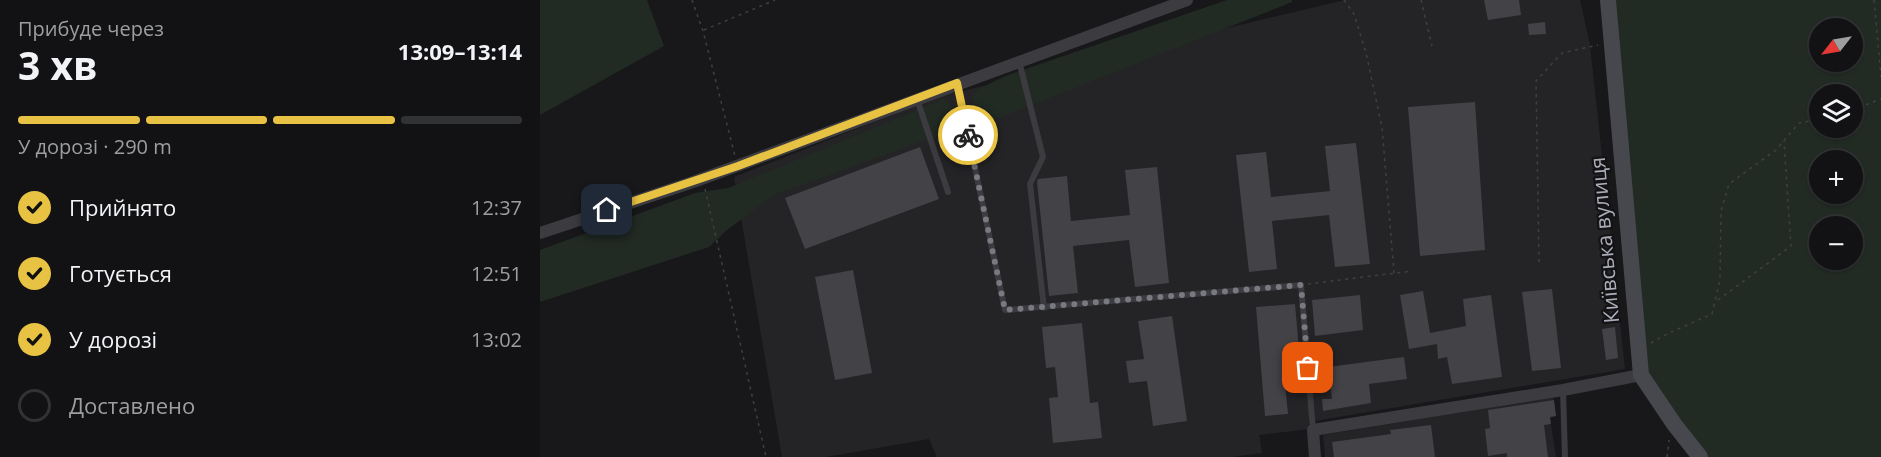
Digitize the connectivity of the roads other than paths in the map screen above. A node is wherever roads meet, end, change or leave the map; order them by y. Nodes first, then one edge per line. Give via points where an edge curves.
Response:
1 (1187, 0) edge
2 (1608, 0) edge
3 (1019, 61) junction
4 (957, 83) junction
5 (917, 98) junction
6 (948, 192) dead end
7 (540, 233) edge
8 (1044, 308) junction
9 (1641, 375) junction
10 (1563, 390) junction
11 (1313, 430) junction
12 (1315, 457) edge
13 (1565, 457) edge
14 (1700, 457) edge

1 - 3 street
2 - 9 street, Київська вулиця
3 - 4 street
3 - 8 lane via 1043,157 1030,184
4 - 5 street
4 - 8 lane via 1005,310
5 - 6 lane
5 - 7 street via 738,166
8 - 11 lane via 1301,285
9 - 10 street
9 - 14 street, Київська вулиця
10 - 11 street
10 - 13 lane
11 - 12 street

